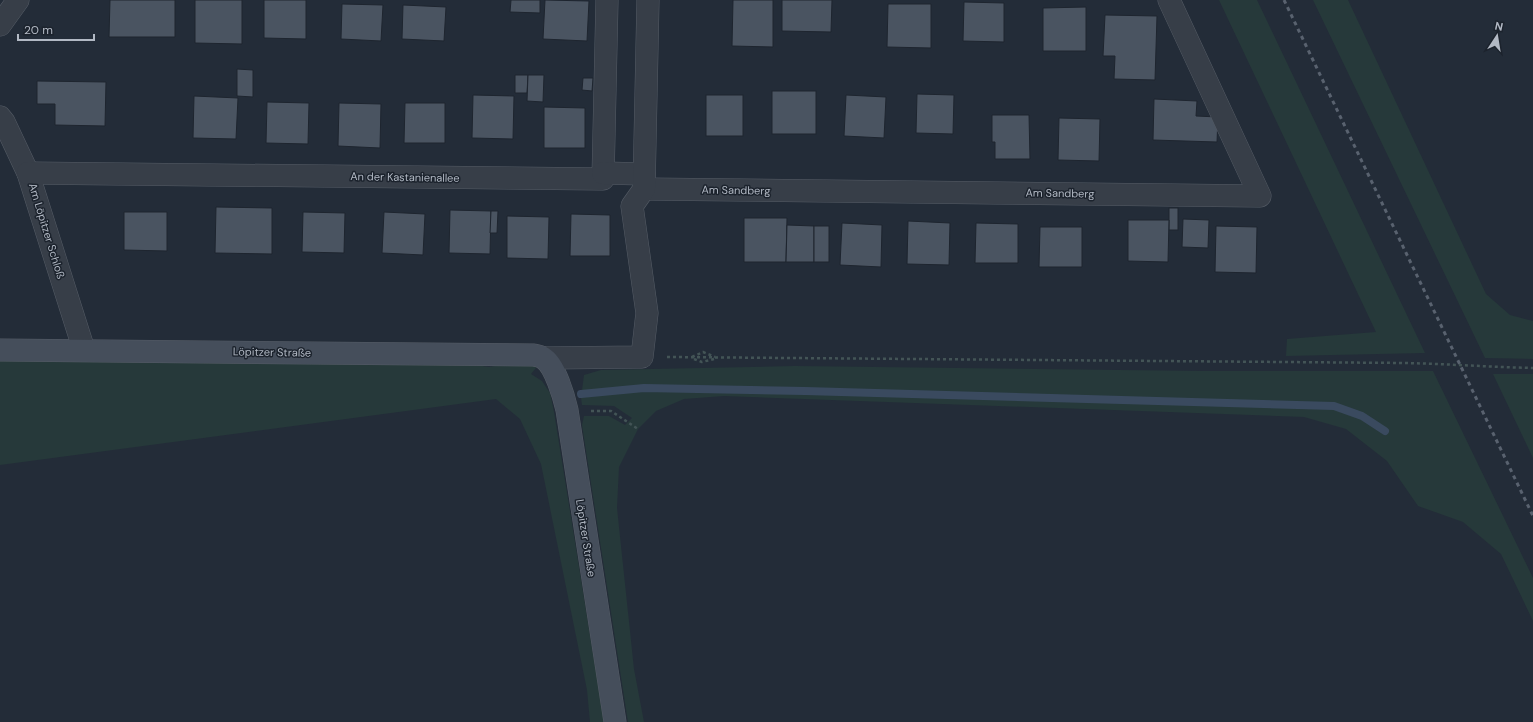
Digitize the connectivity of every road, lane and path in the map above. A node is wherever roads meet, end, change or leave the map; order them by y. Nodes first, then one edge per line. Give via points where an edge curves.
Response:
1 (18, 0) edge
2 (607, 0) edge
3 (648, 0) edge
4 (1169, 0) edge
5 (0, 25) edge
6 (0, 117) edge
7 (603, 172) junction
8 (28, 173) junction
9 (644, 181) junction
10 (0, 350) edge
11 (84, 350) junction
12 (642, 357) junction
13 (544, 358) junction
14 (692, 358) junction
15 (717, 358) junction
16 (1533, 368) edge
17 (567, 410) junction
18 (638, 429) dead end
19 (615, 722) edge

1 - 5 street
2 - 7 street
3 - 9 street
4 - 9 street, Am Sandberg via 1260,196
6 - 8 street, Am Löpitzer Schloß
7 - 8 street, An der Kastanienallee via 603,179
7 - 9 street
8 - 11 street, Am Löpitzer Schloß
9 - 12 street via 632,206 647,313
10 - 11 street, Löpitzer Straße
11 - 13 street, Löpitzer Straße via 534,355
12 - 13 street, Löpitzer Straße
12 - 14 path
13 - 17 street, Löpitzer Straße via 556,376
14 - 15 path
14 - 15 path via 703,352
15 - 16 path via 1398,362
17 - 18 path via 611,411
17 - 19 street, Löpitzer Straße

